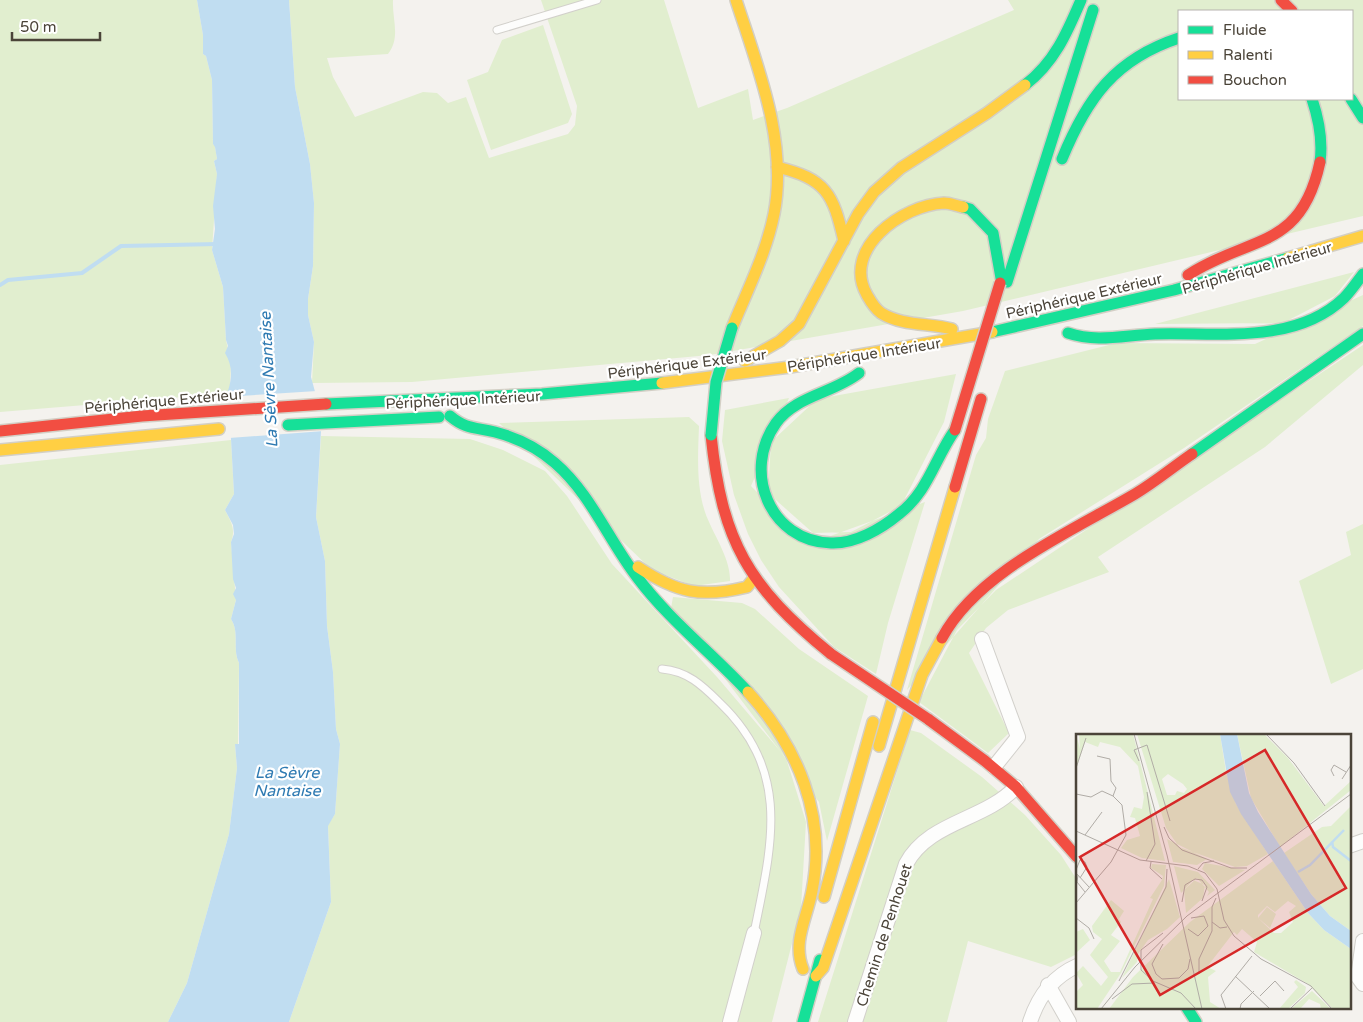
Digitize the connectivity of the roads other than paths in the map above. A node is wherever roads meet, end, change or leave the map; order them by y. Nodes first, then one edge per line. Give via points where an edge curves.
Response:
1 (597, 0) edge
2 (736, 0) edge
3 (1082, 0) edge
4 (1281, 0) edge
5 (1100, 5) edge
6 (1291, 10) edge
7 (498, 30) dead end
8 (1178, 38) edge
9 (1312, 100) edge
10 (1352, 100) edge
11 (1363, 118) edge
12 (777, 167) junction
13 (1054, 173) junction
14 (1363, 236) edge
15 (844, 241) junction
16 (1321, 250) junction
17 (1188, 275) junction
18 (1361, 278) edge
19 (1008, 282) junction
20 (1007, 316) dead end
21 (1094, 327) dead end
22 (952, 329) junction
23 (1363, 334) edge
24 (792, 354) dead end
25 (962, 354) dead end
26 (773, 357) dead end
27 (745, 361) junction
28 (823, 378) dead end
29 (643, 385) junction
30 (726, 391) dead end
31 (702, 394) dead end
32 (979, 397) junction
33 (476, 415) dead end
34 (450, 416) junction
35 (278, 425) dead end
36 (229, 428) dead end
37 (955, 430) junction
38 (0, 431) edge
39 (0, 450) edge
40 (940, 481) dead end
41 (625, 558) junction
42 (754, 578) junction
43 (908, 605) dead end
44 (982, 639) dead end
45 (662, 669) dead end
46 (886, 676) dead end
47 (877, 756) dead end
48 (994, 767) junction
49 (1016, 787) junction
50 (1363, 841) edge
51 (1350, 846) edge
52 (850, 851) dead end
53 (1076, 856) edge
54 (819, 912) dead end
55 (814, 932) dead end
56 (754, 933) joint
57 (1363, 941) edge
58 (1076, 966) edge
59 (816, 976) junction
60 (1363, 984) edge
61 (1048, 985) junction
62 (1188, 1010) edge
63 (730, 1022) edge
64 (803, 1022) edge
65 (855, 1022) edge
66 (1030, 1022) edge
67 (1068, 1022) edge
68 (1196, 1022) edge

1 - 7 lane
2 - 12 main road via 764,93
3 - 15 main road via 1062,43 1036,76 886,180 866,202
4 - 6 main road
5 - 13 main road
5 - 19 main road
8 - 13 main road via 1129,60 1098,89 1073,131
9 - 17 main road via 1322,131 1322,159 1314,186 1300,210 1265,241 1199,267
10 - 11 main road
12 - 15 main road via 803,174 821,185
12 - 42 main road, bridge via 777,193 770,231 732,328 716,382 711,434 716,484 726,525
13 - 19 main road
14 - 16 main road, Périphérique Extérieur
15 - 27 main road via 799,324 776,345
16 - 17 main road via 1312,242
16 - 29 main road, Périphérique Extérieur via 1190,287 970,337 812,364
17 - 22 main road
18 - 21 main road via 1336,305 1322,314 1273,332 1147,334 1091,339 1063,334
19 - 22 main road via 994,234 984,219 964,206 943,203 923,206 880,232 862,261 860,277 867,298 891,317
19 - 32 main road
19 - 37 main road, bridge
20 - 25 main road, Périphérique Intérieur via 993,347
22 - 24 main road
23 - 59 main road via 1138,492 1008,568 978,592 949,624 922,675 823,968
26 - 27 main road
27 - 29 main road via 672,371
28 - 37 main road, Périphérique Intérieur via 863,373 846,385 795,404 777,421 763,445 759,465 764,495 777,516 799,534 824,542 843,542 892,521 923,489
29 - 38 main road, Périphérique Extérieur via 477,398 173,414
30 - 31 main road
32 - 43 main road
32 - 47 main road
33 - 34 main road, Périphérique Intérieur
34 - 35 main road, Périphérique Intérieur
34 - 41 main road via 465,426 521,440 552,460 570,476
36 - 39 main road
37 - 40 main road
41 - 42 main road via 660,583 708,595 747,587
41 - 55 main road via 636,578 655,599 760,704 782,733 798,763 811,804 817,841 813,884 798,952 801,974
42 - 48 main road, bridge via 797,628 830,654
44 - 48 street via 1018,737
45 - 56 lane via 689,676 726,708 744,727 765,767 771,793 770,831
46 - 54 main road
48 - 49 main road
49 - 53 main road
49 - 65 street, Chemin de Penhouet via 990,806 938,831 921,842 912,853
50 - 51 street
52 - 59 main road
56 - 63 street
57 - 60 street via 1358,977
58 - 61 street
59 - 64 main road
61 - 66 street
61 - 67 street
62 - 68 main road

